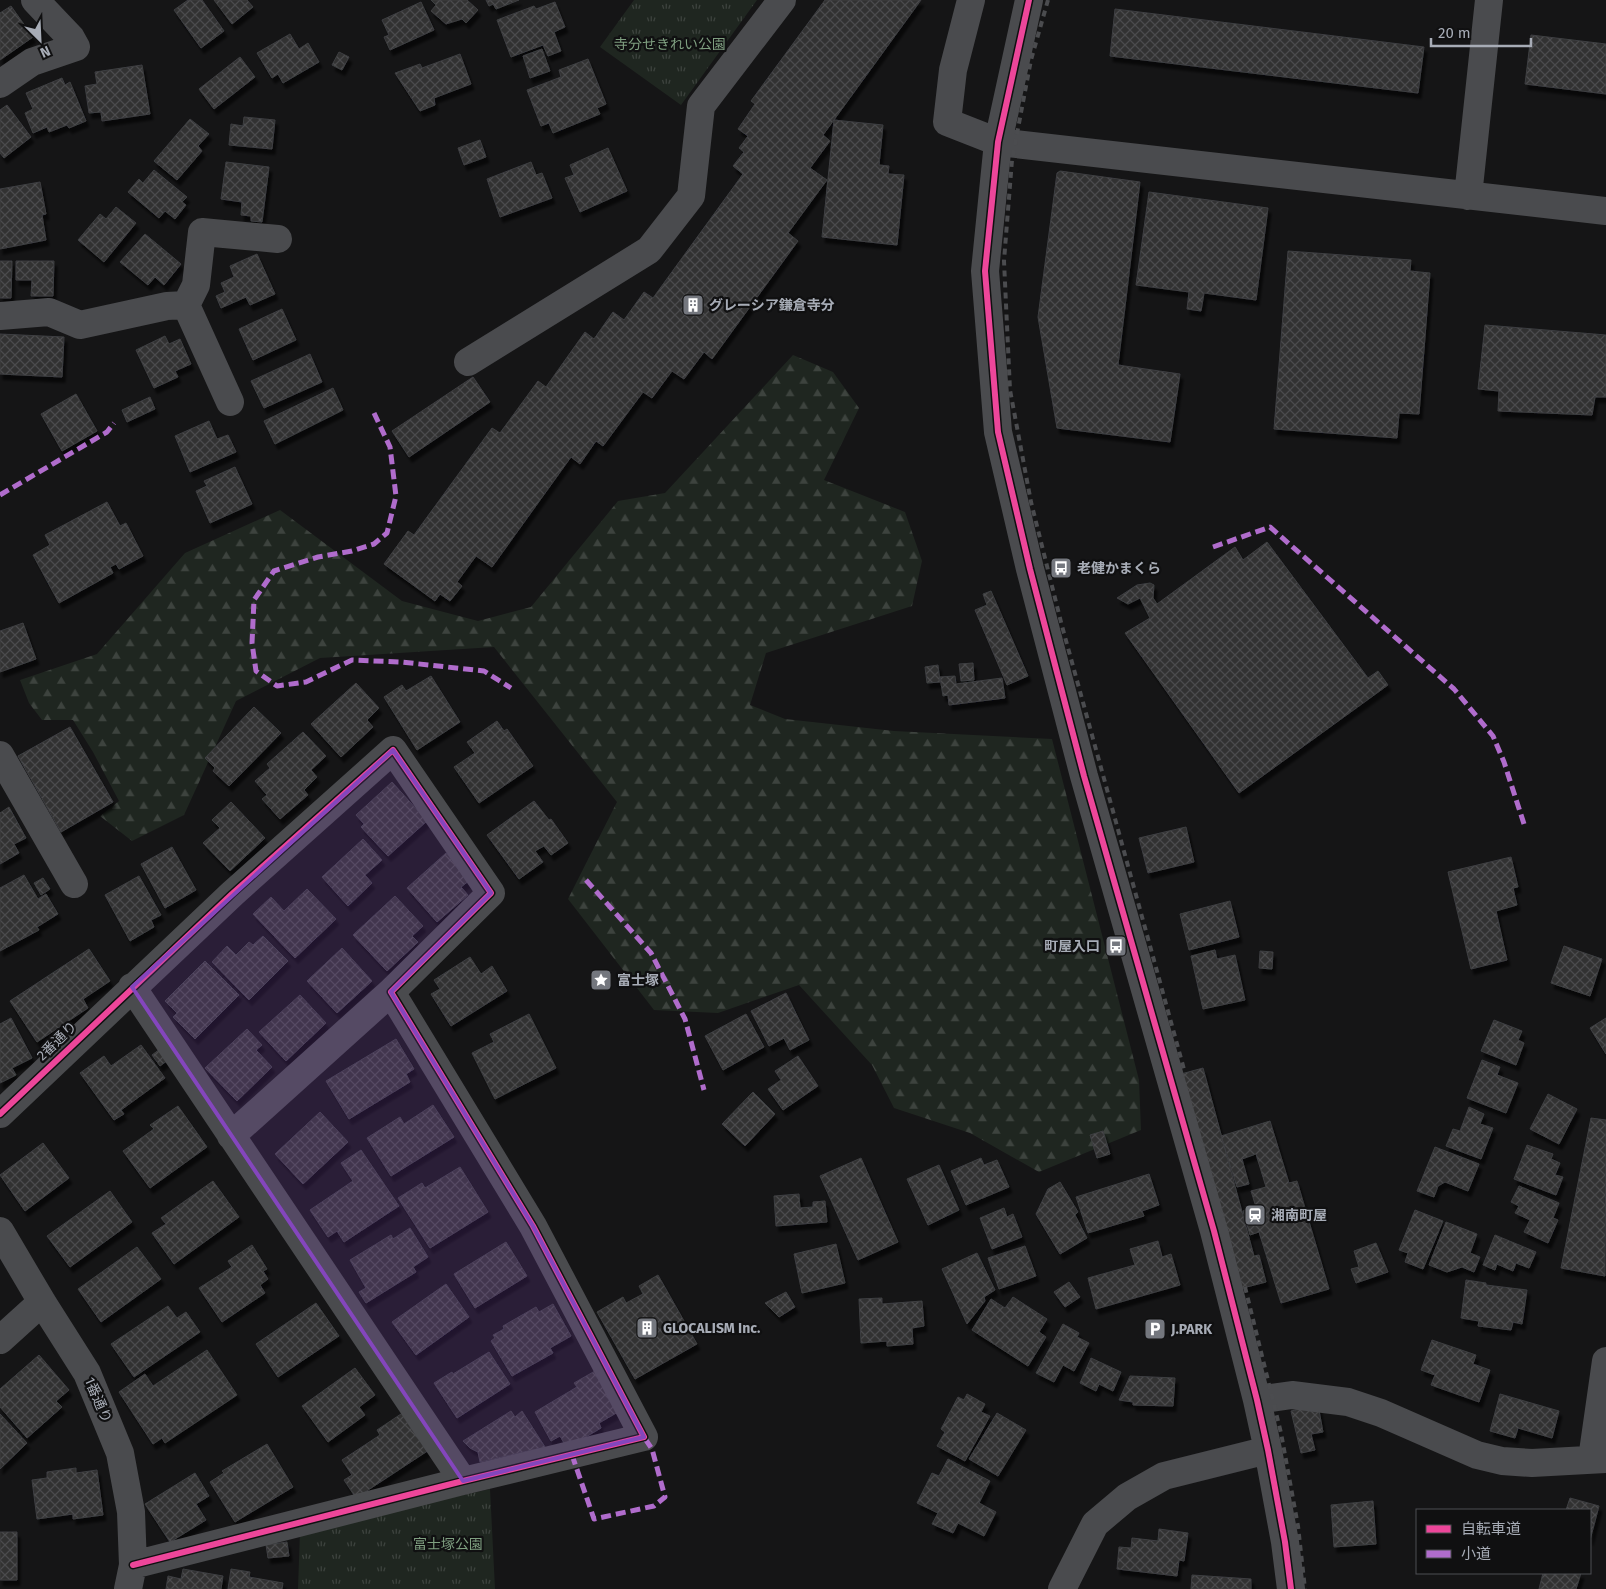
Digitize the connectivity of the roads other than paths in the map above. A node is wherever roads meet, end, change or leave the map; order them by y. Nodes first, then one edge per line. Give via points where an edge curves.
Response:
1 (34, 0) edge
2 (782, 0) edge
3 (971, 0) edge
4 (1029, 0) edge
5 (1489, 0) edge
6 (0, 84) edge
7 (998, 142) junction
8 (1468, 196) junction
9 (1606, 211) edge
10 (278, 239) dead end
11 (186, 305) junction
12 (0, 316) edge
13 (468, 362) dead end
14 (230, 402) dead end
15 (0, 755) edge
16 (74, 884) dead end
17 (132, 987) junction
18 (391, 992) junction
19 (0, 1114) edge
20 (231, 1136) junction
21 (0, 1231) edge
22 (42, 1302) junction
23 (0, 1340) edge
24 (1606, 1361) edge
25 (1257, 1400) junction
26 (1268, 1450) junction
27 (1599, 1459) edge
28 (463, 1481) junction
29 (131, 1577) edge
30 (1062, 1589) edge
31 (1291, 1589) edge

1 - 6 street via 76,47 32,62
2 - 13 street via 701,106 691,196 649,250
3 - 7 street via 953,70 947,122
4 - 7 street
5 - 8 street
7 - 8 street
7 - 25 street via 985,271 998,432 1084,776 1211,1221
8 - 9 street
10 - 11 street via 202,232 196,285
11 - 12 street via 167,306 80,325 49,312
11 - 14 street
15 - 16 street
17 - 18 street, 2番通り via 393,750 491,893
17 - 19 street, 2番通り
17 - 20 street
18 - 20 street
18 - 28 street via 533,1226 644,1437
20 - 28 street
21 - 22 street, 1番通り
22 - 23 street
22 - 29 street, 1番通り via 87,1373 120,1453 131,1512
24 - 27 street
25 - 26 street
25 - 27 street via 1292,1394 1348,1402 1476,1454 1502,1461
26 - 30 street via 1164,1476 1126,1497 1095,1524
26 - 31 street
28 - 29 street

